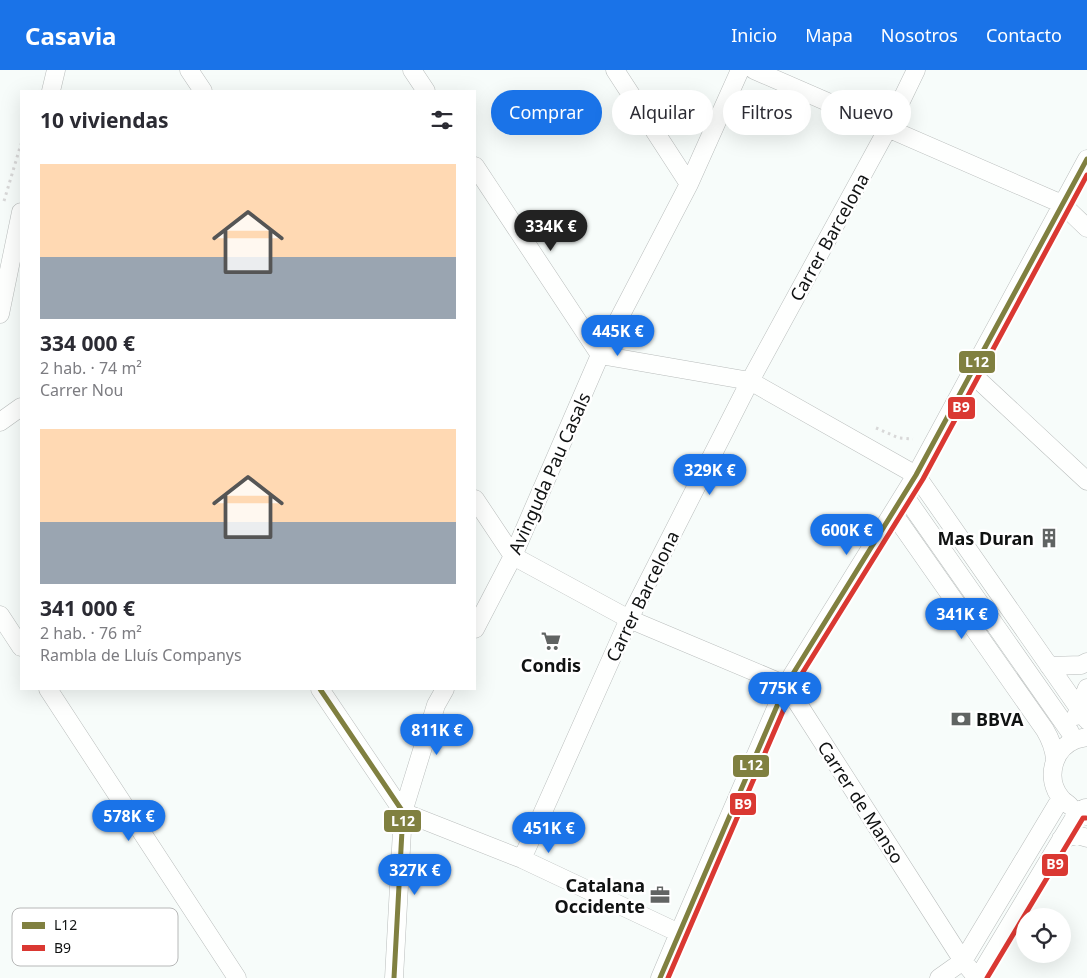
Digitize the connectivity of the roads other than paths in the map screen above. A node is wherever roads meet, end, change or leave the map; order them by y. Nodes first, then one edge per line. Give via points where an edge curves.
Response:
1 (56, 70) edge
2 (188, 70) edge
3 (412, 70) edge
4 (615, 70) edge
5 (916, 70) edge
6 (742, 71) edge
7 (51, 90) edge
8 (201, 90) edge
9 (425, 90) edge
10 (906, 90) edge
11 (821, 102) edge
12 (884, 135) edge
13 (904, 135) edge
14 (1087, 159) edge
15 (476, 168) edge
16 (689, 184) junction
17 (1062, 204) junction
18 (20, 224) edge
19 (1087, 228) edge
20 (0, 314) edge
21 (600, 356) junction
22 (971, 373) junction
23 (750, 381) junction
24 (20, 408) edge
25 (0, 422) edge
26 (916, 475) junction
27 (1087, 481) edge
28 (904, 495) junction
29 (476, 500) edge
30 (893, 513) junction
31 (513, 556) junction
32 (0, 615) edge
33 (629, 619) junction
34 (476, 628) edge
35 (20, 645) edge
36 (1087, 662) edge
37 (1049, 666) junction
38 (786, 685) junction
39 (1087, 688) edge
40 (49, 690) edge
41 (321, 690) edge
42 (444, 690) edge
43 (1083, 714) edge
44 (1087, 737) edge
45 (1063, 746) junction
46 (1061, 798) junction
47 (1085, 811) edge
48 (403, 812) junction
49 (1087, 838) edge
50 (1061, 840) junction
51 (522, 859) junction
52 (679, 933) junction
53 (972, 972) edge
54 (237, 978) edge
55 (394, 978) edge
56 (660, 978) edge
57 (939, 978) edge

1 - 7 street
2 - 8 street
3 - 9 street
4 - 16 street
5 - 10 street, Carrer Barcelona
6 - 11 street
6 - 16 street, Avinguda Pau Casals
12 - 23 street, Carrer Barcelona
13 - 17 street
14 - 17 street
15 - 21 street
16 - 21 street, Avinguda Pau Casals
17 - 19 street
17 - 22 street
18 - 20 street
21 - 23 street
21 - 31 street, Avinguda Pau Casals
22 - 26 street
22 - 27 street
23 - 26 street
23 - 33 street, Carrer Barcelona
24 - 25 street
26 - 28 street
26 - 37 street
28 - 30 street
28 - 45 street
29 - 31 street
30 - 38 street
30 - 45 street via 1052,740 1054,749
31 - 33 street
31 - 34 street, Avinguda Pau Casals
32 - 35 street
33 - 38 street
33 - 51 street, Carrer Barcelona
36 - 37 street
37 - 43 street
38 - 52 street
38 - 53 street, Carrer de Manso
39 - 43 street
40 - 54 street
41 - 48 street
42 - 48 street
43 - 45 street
44 - 45 street
45 - 46 street via 1052,769
46 - 47 street
46 - 53 street
47 - 50 street
48 - 51 street
48 - 55 street
49 - 50 street via 1078,835
50 - 53 street
51 - 52 street
52 - 56 street
53 - 57 street

